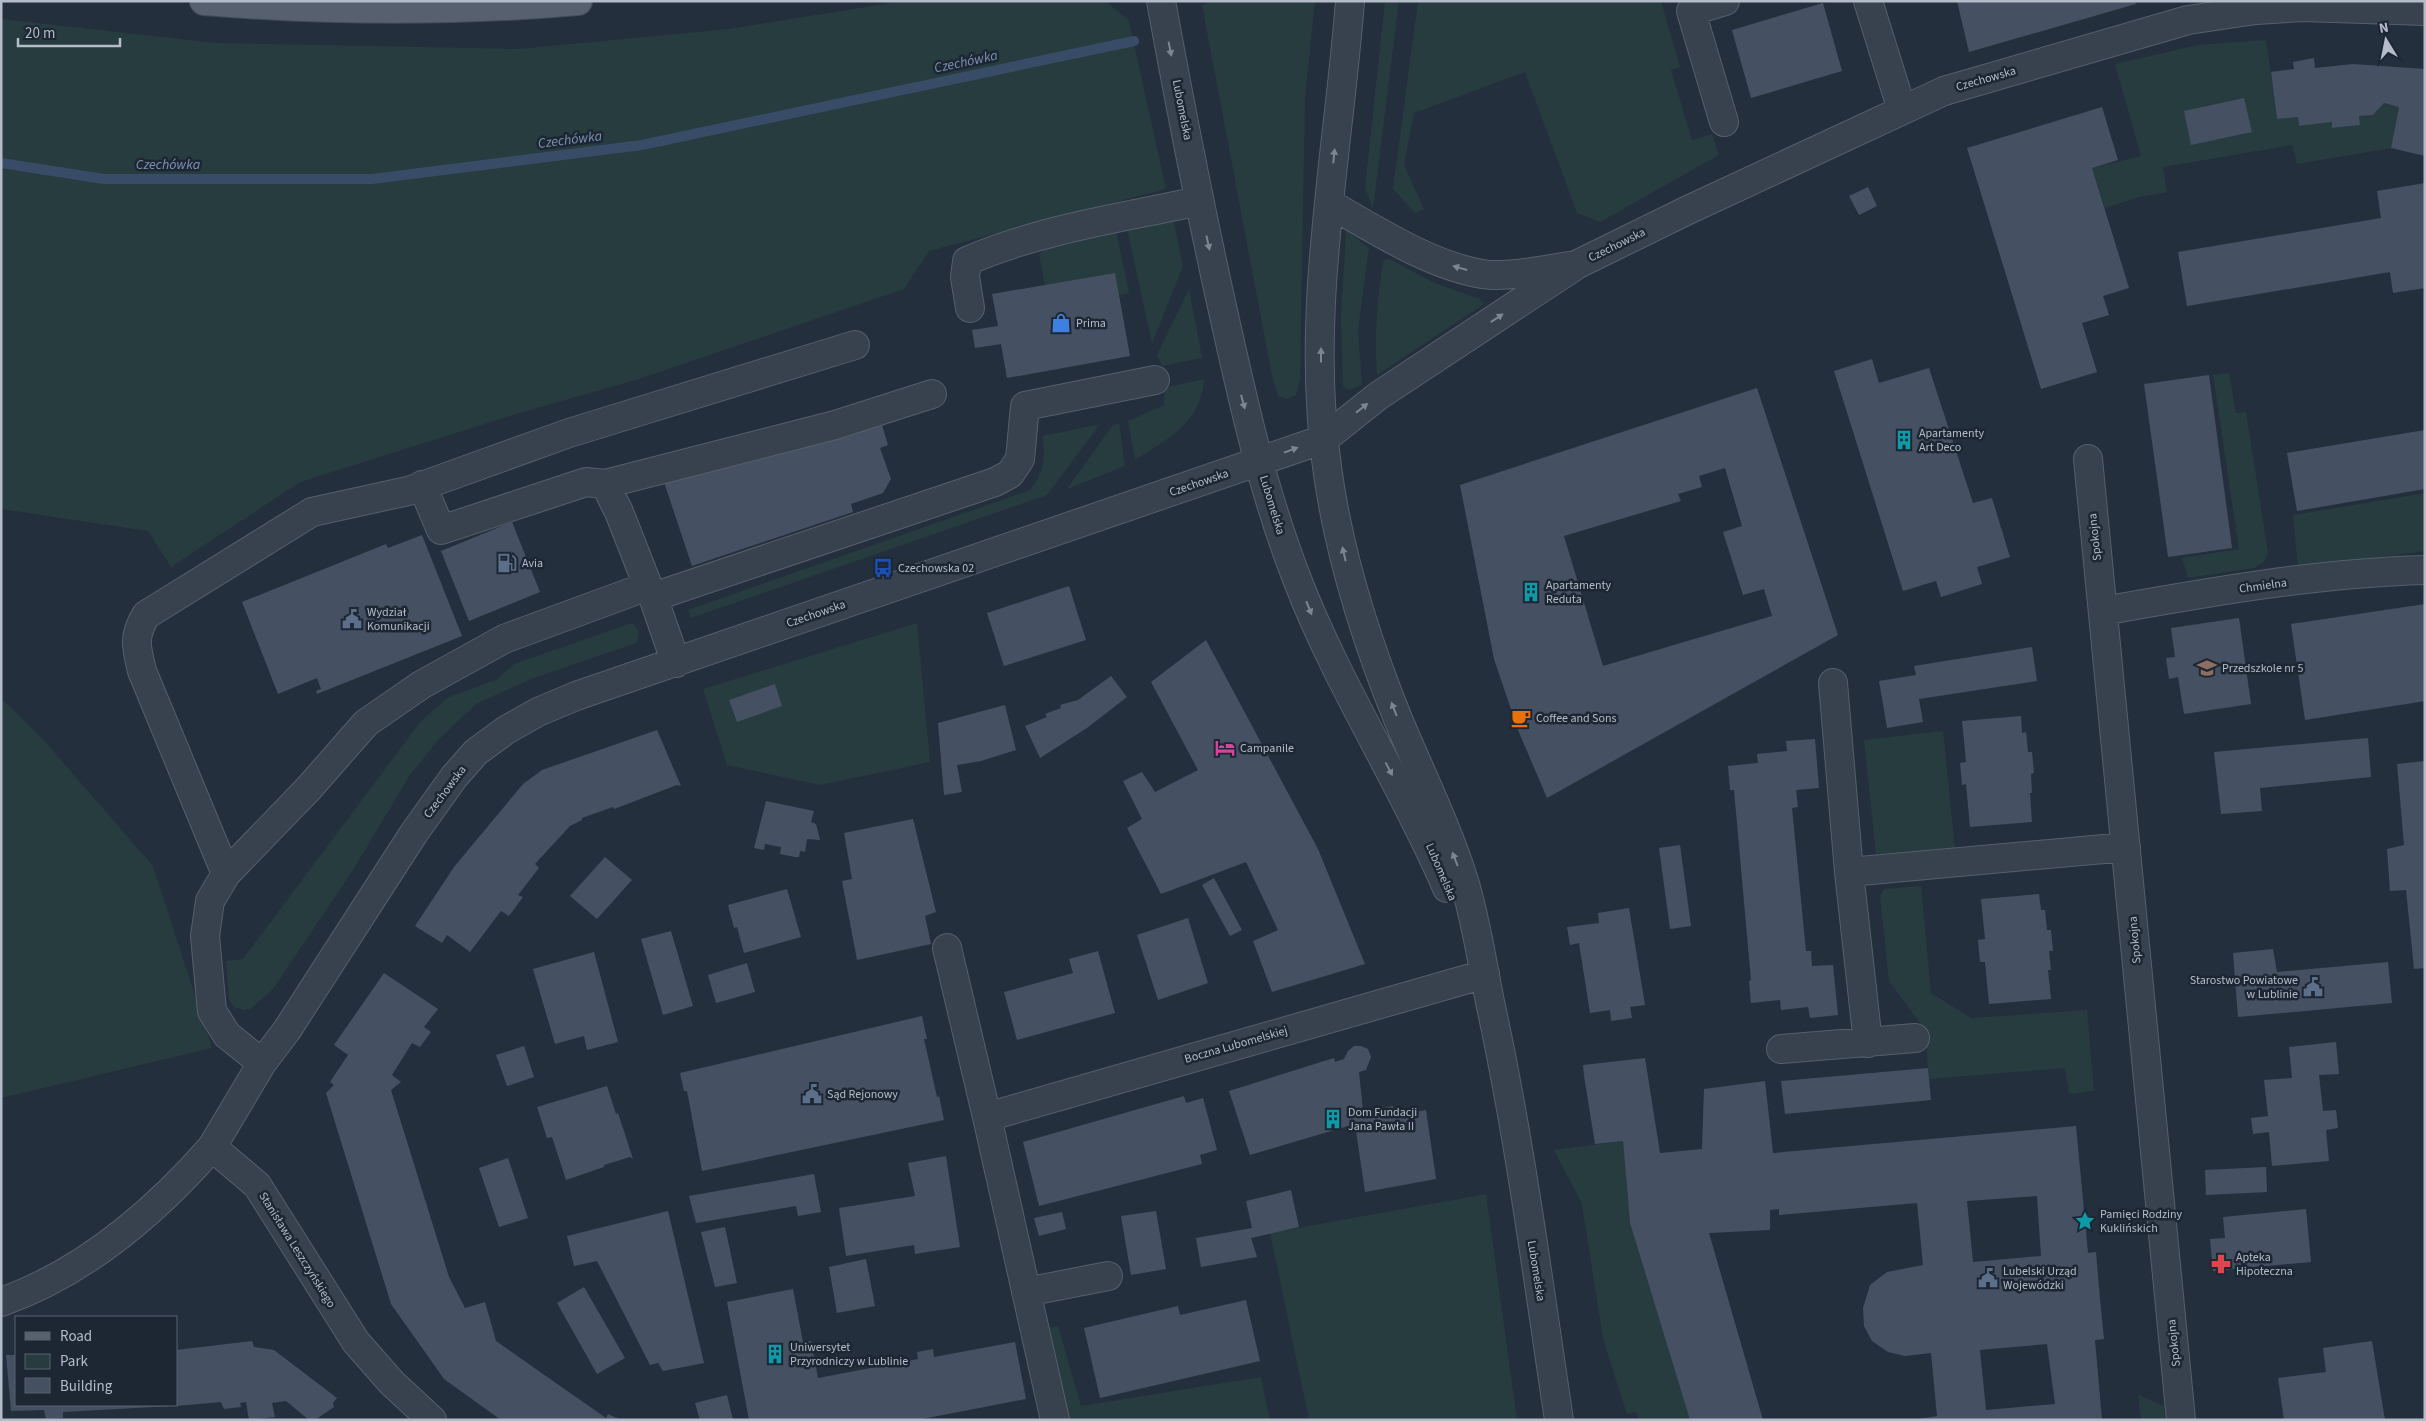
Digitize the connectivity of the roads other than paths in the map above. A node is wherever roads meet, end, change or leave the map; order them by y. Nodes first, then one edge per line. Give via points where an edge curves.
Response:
1 (204, 1) edge
2 (578, 1) edge
3 (1161, 1) edge
4 (1350, 1) edge
5 (1724, 1) edge
6 (1868, 1) edge
7 (2425, 12) edge
8 (1902, 110) junction
9 (1724, 122) dead end
10 (1199, 202) junction
11 (1330, 204) junction
12 (1578, 264) junction
13 (970, 308) dead end
14 (855, 344) dead end
15 (1155, 380) dead end
16 (932, 394) dead end
17 (1324, 439) junction
18 (2088, 460) dead end
19 (1259, 462) junction
20 (605, 484) junction
21 (422, 485) junction
22 (2425, 570) edge
23 (651, 591) junction
24 (2103, 611) junction
25 (676, 663) junction
26 (1833, 683) dead end
27 (2126, 847) junction
28 (1849, 872) junction
29 (226, 874) junction
30 (947, 948) dead end
31 (1484, 974) junction
32 (1915, 1038) dead end
33 (1868, 1042) junction
34 (1781, 1048) dead end
35 (262, 1063) junction
36 (987, 1117) junction
37 (212, 1147) junction
38 (1108, 1276) dead end
39 (1026, 1292) junction
40 (1, 1302) edge
41 (432, 1420) edge
42 (1055, 1420) edge
43 (1559, 1420) edge
44 (2181, 1420) edge

1 - 2 main road via 378,10
3 -> 10 street, Lubomelska
11 -> 4 street, Lubomelska
5 - 9 street via 1691,11
6 - 8 street
7 - 8 street, Czechowska via 2303,7 2188,20 1944,91
8 - 12 street, Czechowska
10 - 13 street via 1044,233 967,261 965,277
10 -> 19 street, Lubomelska via 1240,391
12 -> 11 street, Czechowska via 1537,272 1483,275 1440,261 1380,234
17 -> 11 street, Lubomelska via 1321,316
17 -> 12 street, Czechowska via 1378,396
14 - 21 street via 569,433
15 - 23 street via 1025,406 1020,459 1010,474 995,482
16 - 20 street via 835,425
19 -> 17 street, Czechowska
31 -> 17 street, Lubomelska via 1464,881 1397,716 1358,606 1334,514
18 - 24 street, Spokojna
19 - 25 street, Czechowska
19 -> 31 street, Lubomelska via 1279,528 1314,622 1426,838
20 - 21 street via 586,482 441,530
20 - 23 street
21 - 29 street via 312,512 146,615 137,630 142,671
22 - 24 street, Chmielna via 2370,572
23 - 25 street
23 - 29 street via 504,639 421,685 366,723
24 - 27 street, Spokojna
25 - 35 street, Czechowska via 538,712 476,752 414,833 287,1030
26 - 28 street
27 - 28 street
27 - 44 street, Spokojna
28 - 33 street
29 - 35 street via 210,900 205,936 212,1012 227,1035
30 - 36 street
31 - 36 street, Boczna Lubomelskiej
31 - 43 street, Lubomelska via 1504,1064
32 - 33 street
33 - 34 street
35 - 37 street, Czechowska
36 - 39 street
37 - 40 street via 167,1195 111,1241 44,1284
37 - 41 street, Stanisława Leszczyńskiego via 257,1186 356,1342 392,1383
38 - 39 street
39 - 42 street

